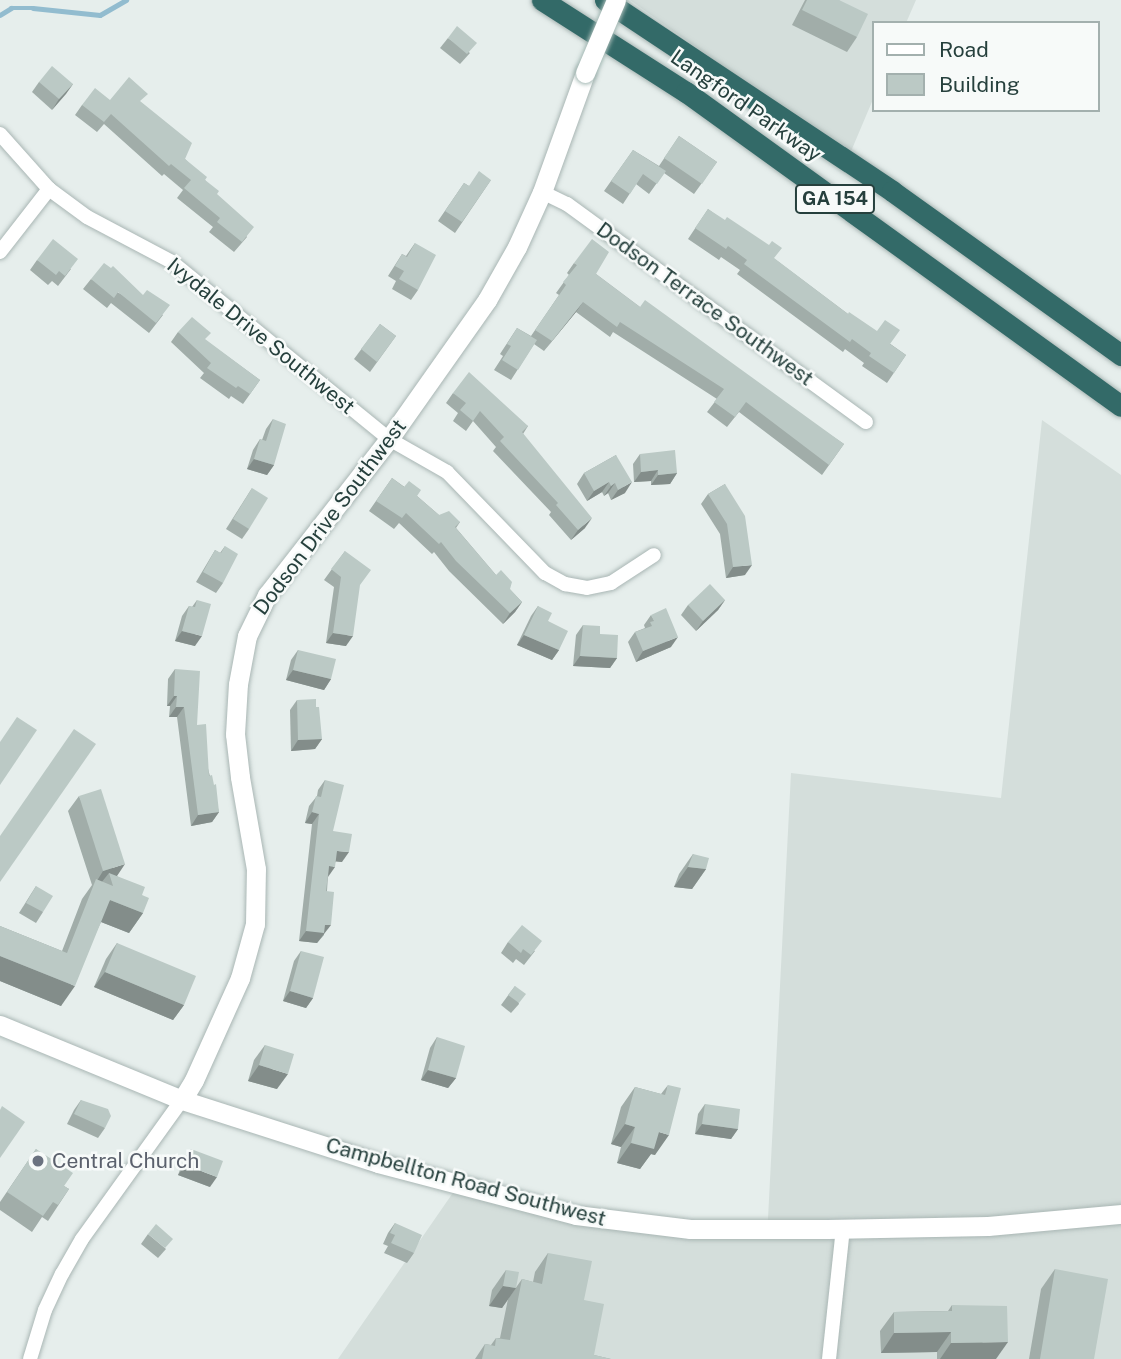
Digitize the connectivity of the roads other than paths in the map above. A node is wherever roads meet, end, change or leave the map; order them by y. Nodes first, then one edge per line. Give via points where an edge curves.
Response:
1 (542, 0) edge
2 (605, 0) edge
3 (616, 0) edge
4 (0, 134) edge
5 (50, 190) junction
6 (542, 192) junction
7 (0, 253) edge
8 (1121, 355) edge
9 (1121, 406) edge
10 (866, 422) dead end
11 (389, 439) junction
12 (654, 555) dead end
13 (0, 1025) edge
14 (182, 1100) junction
15 (1121, 1214) edge
16 (843, 1227) junction
17 (30, 1359) edge
18 (829, 1359) edge

1 - 9 highway, Langford Parkway / GA 154 via 686,92
2 - 8 highway, Langford Parkway / GA 154 via 892,191
3 - 6 street, Dodson Drive Southwest, bridge
4 - 5 street, Ivydale Drive Southwest
5 - 7 street
5 - 11 street, Ivydale Drive Southwest via 88,217 172,262
6 - 10 street, Dodson Terrace Southwest via 568,204
6 - 11 street, Dodson Drive Southwest via 487,300
11 - 12 street, Ivydale Drive Southwest via 447,472 545,573 565,584 587,588 611,583
11 - 14 street, Dodson Drive Southwest via 267,595 247,636 237,684 235,734 256,869 255,924 240,978
13 - 14 street, Campbellton Road Southwest
14 - 16 street, Campbellton Road Southwest via 378,1163 576,1214 691,1229
14 - 17 street, Dodson Drive Southwest via 82,1239 45,1310
15 - 16 street, Campbellton Road Southwest via 988,1226
16 - 18 street

